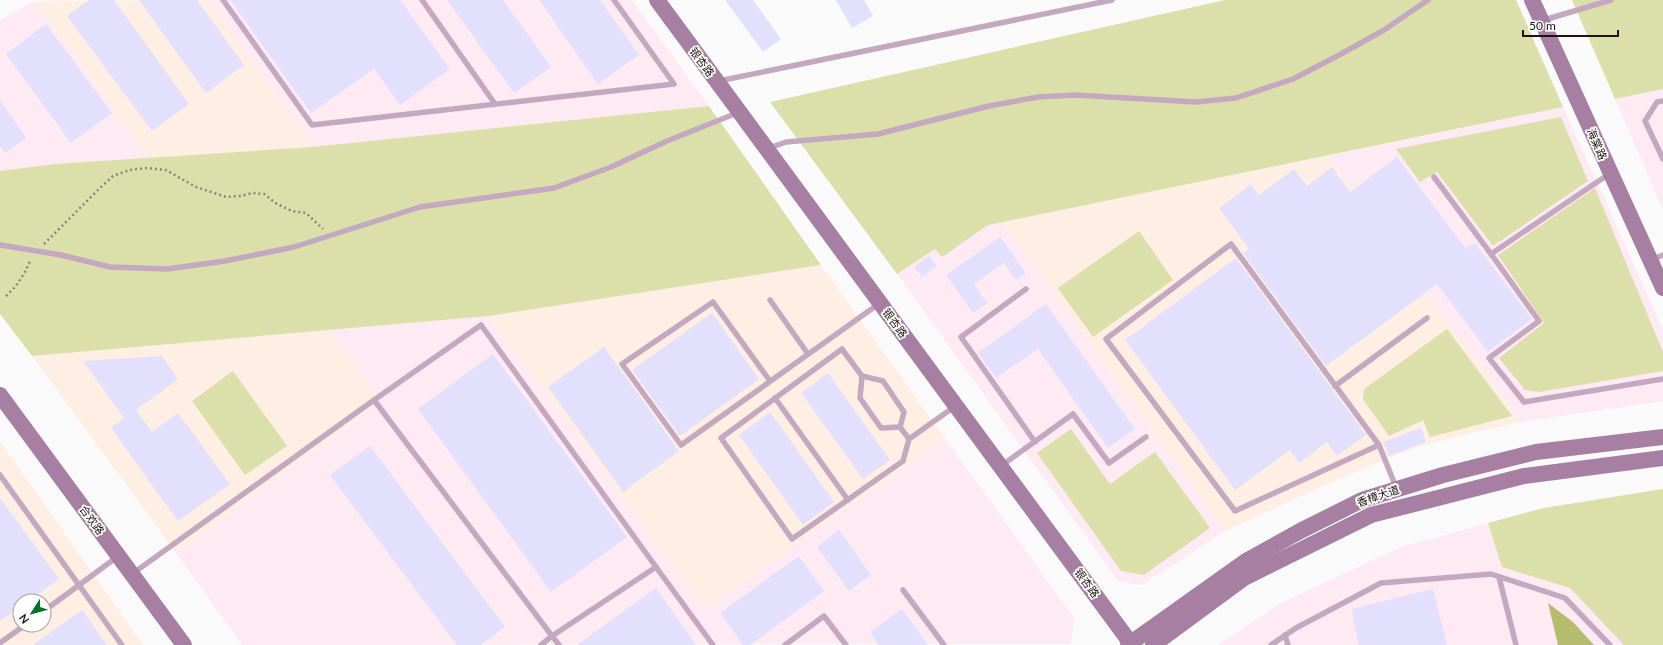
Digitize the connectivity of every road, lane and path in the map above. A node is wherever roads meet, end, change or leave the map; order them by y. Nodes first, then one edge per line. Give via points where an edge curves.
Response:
1 (223, 0) edge
2 (422, 0) edge
3 (614, 0) edge
4 (657, 0) edge
5 (1112, 0) edge
6 (1428, 0) edge
7 (1532, 0) edge
8 (1610, 0) edge
9 (1541, 21) junction
10 (716, 81) junction
11 (1663, 101) edge
12 (495, 104) junction
13 (739, 112) junction
14 (766, 149) junction
15 (1663, 158) edge
16 (1610, 173) junction
17 (1434, 177) dead end
18 (331, 236) junction
19 (0, 246) edge
20 (41, 252) junction
21 (1491, 254) junction
22 (1657, 257) edge
23 (1663, 288) edge
24 (1026, 289) dead end
25 (6, 296) dead end
26 (770, 300) dead end
27 (880, 303) junction
28 (1427, 318) dead end
29 (808, 354) junction
30 (862, 376) junction
31 (1663, 379) edge
32 (770, 381) junction
33 (1335, 386) junction
34 (0, 395) edge
35 (775, 398) junction
36 (374, 400) junction
37 (956, 406) junction
38 (900, 427) junction
39 (1146, 437) dead end
40 (1663, 437) edge
41 (909, 439) junction
42 (1035, 442) junction
43 (1379, 446) junction
44 (1663, 458) edge
45 (1001, 466) junction
46 (0, 475) edge
47 (1396, 489) junction
48 (848, 500) junction
49 (118, 556) junction
50 (656, 566) junction
51 (132, 574) junction
52 (1499, 577) junction
53 (79, 585) junction
54 (903, 590) dead end
55 (52, 605) edge
56 (14, 633) edge
57 (1286, 635) junction
58 (552, 636) junction
59 (0, 643) edge
60 (1130, 644) edge
61 (122, 645) edge
62 (184, 645) edge
63 (541, 645) edge
64 (558, 645) edge
65 (713, 645) edge
66 (785, 645) edge
67 (846, 645) edge
68 (944, 645) edge
69 (1153, 645) edge
70 (1271, 645) edge
71 (1288, 645) edge
72 (1516, 645) edge
73 (1610, 645) edge

1 - 12 lane via 312,125
2 - 12 lane
3 - 12 lane via 674,84
4 - 10 street, 银杏路
5 - 10 lane
6 - 14 lane via 1384,30 1293,79 1236,98 1196,102 1076,95 1038,97 989,106 878,134 786,142
7 - 9 street, 海棠路
8 - 9 lane
9 - 16 street, 海棠路
10 - 13 street, 银杏路
11 - 15 lane via 1657,102 1645,121
13 - 14 street, 银杏路
13 - 18 lane via 611,167 554,188 420,207
14 - 27 street, 银杏路
16 - 21 lane
16 - 22 street, 海棠路
17 - 21 lane
18 - 20 lane via 294,247 225,261 167,269 110,267
18 - 20 path via 306,213 277,204 264,194 226,197 191,184 166,170 146,168 114,176 45,243
19 - 20 lane
20 - 25 path via 30,259 16,286
21 - 31 lane via 1538,321 1489,358 1524,402
22 - 23 street, 海棠路
24 - 42 lane via 961,337
26 - 29 lane
27 - 29 lane
27 - 37 street, 银杏路
28 - 33 lane
29 - 32 lane
30 - 35 lane via 842,349
30 - 38 lane via 882,381 904,412
30 - 38 lane via 860,398 881,428
32 - 32 lane via 681,445 622,364 713,302
33 - 43 lane
33 - 43 lane via 1231,244 1106,339 1235,512
34 - 49 street, 合欢路
35 - 48 lane
35 - 48 lane via 721,438 792,539
36 - 50 lane via 481,325
36 - 51 lane
36 - 58 lane
37 - 41 lane
37 - 45 street, 银杏路
38 - 41 lane
39 - 42 lane via 1109,463 1073,414
40 - 47 street, 香樟大道 via 1536,452
41 - 48 lane via 903,461
42 - 45 lane
43 - 47 lane
44 - 69 street, 香樟大道 via 1524,476 1371,515 1244,578
45 - 60 street, 银杏路
46 - 53 lane
47 - 60 street, 香樟大道 via 1362,500 1246,561
49 - 51 street, 合欢路
49 - 53 lane
50 - 58 lane
50 - 65 lane
51 - 62 street, 合欢路
52 - 57 lane via 1491,574 1381,583
52 - 72 lane
52 - 73 lane via 1565,598
53 - 55 lane
53 - 61 lane
54 - 68 lane
56 - 59 lane
57 - 70 lane
57 - 71 lane
58 - 63 lane
58 - 64 lane
66 - 67 lane via 824,616

